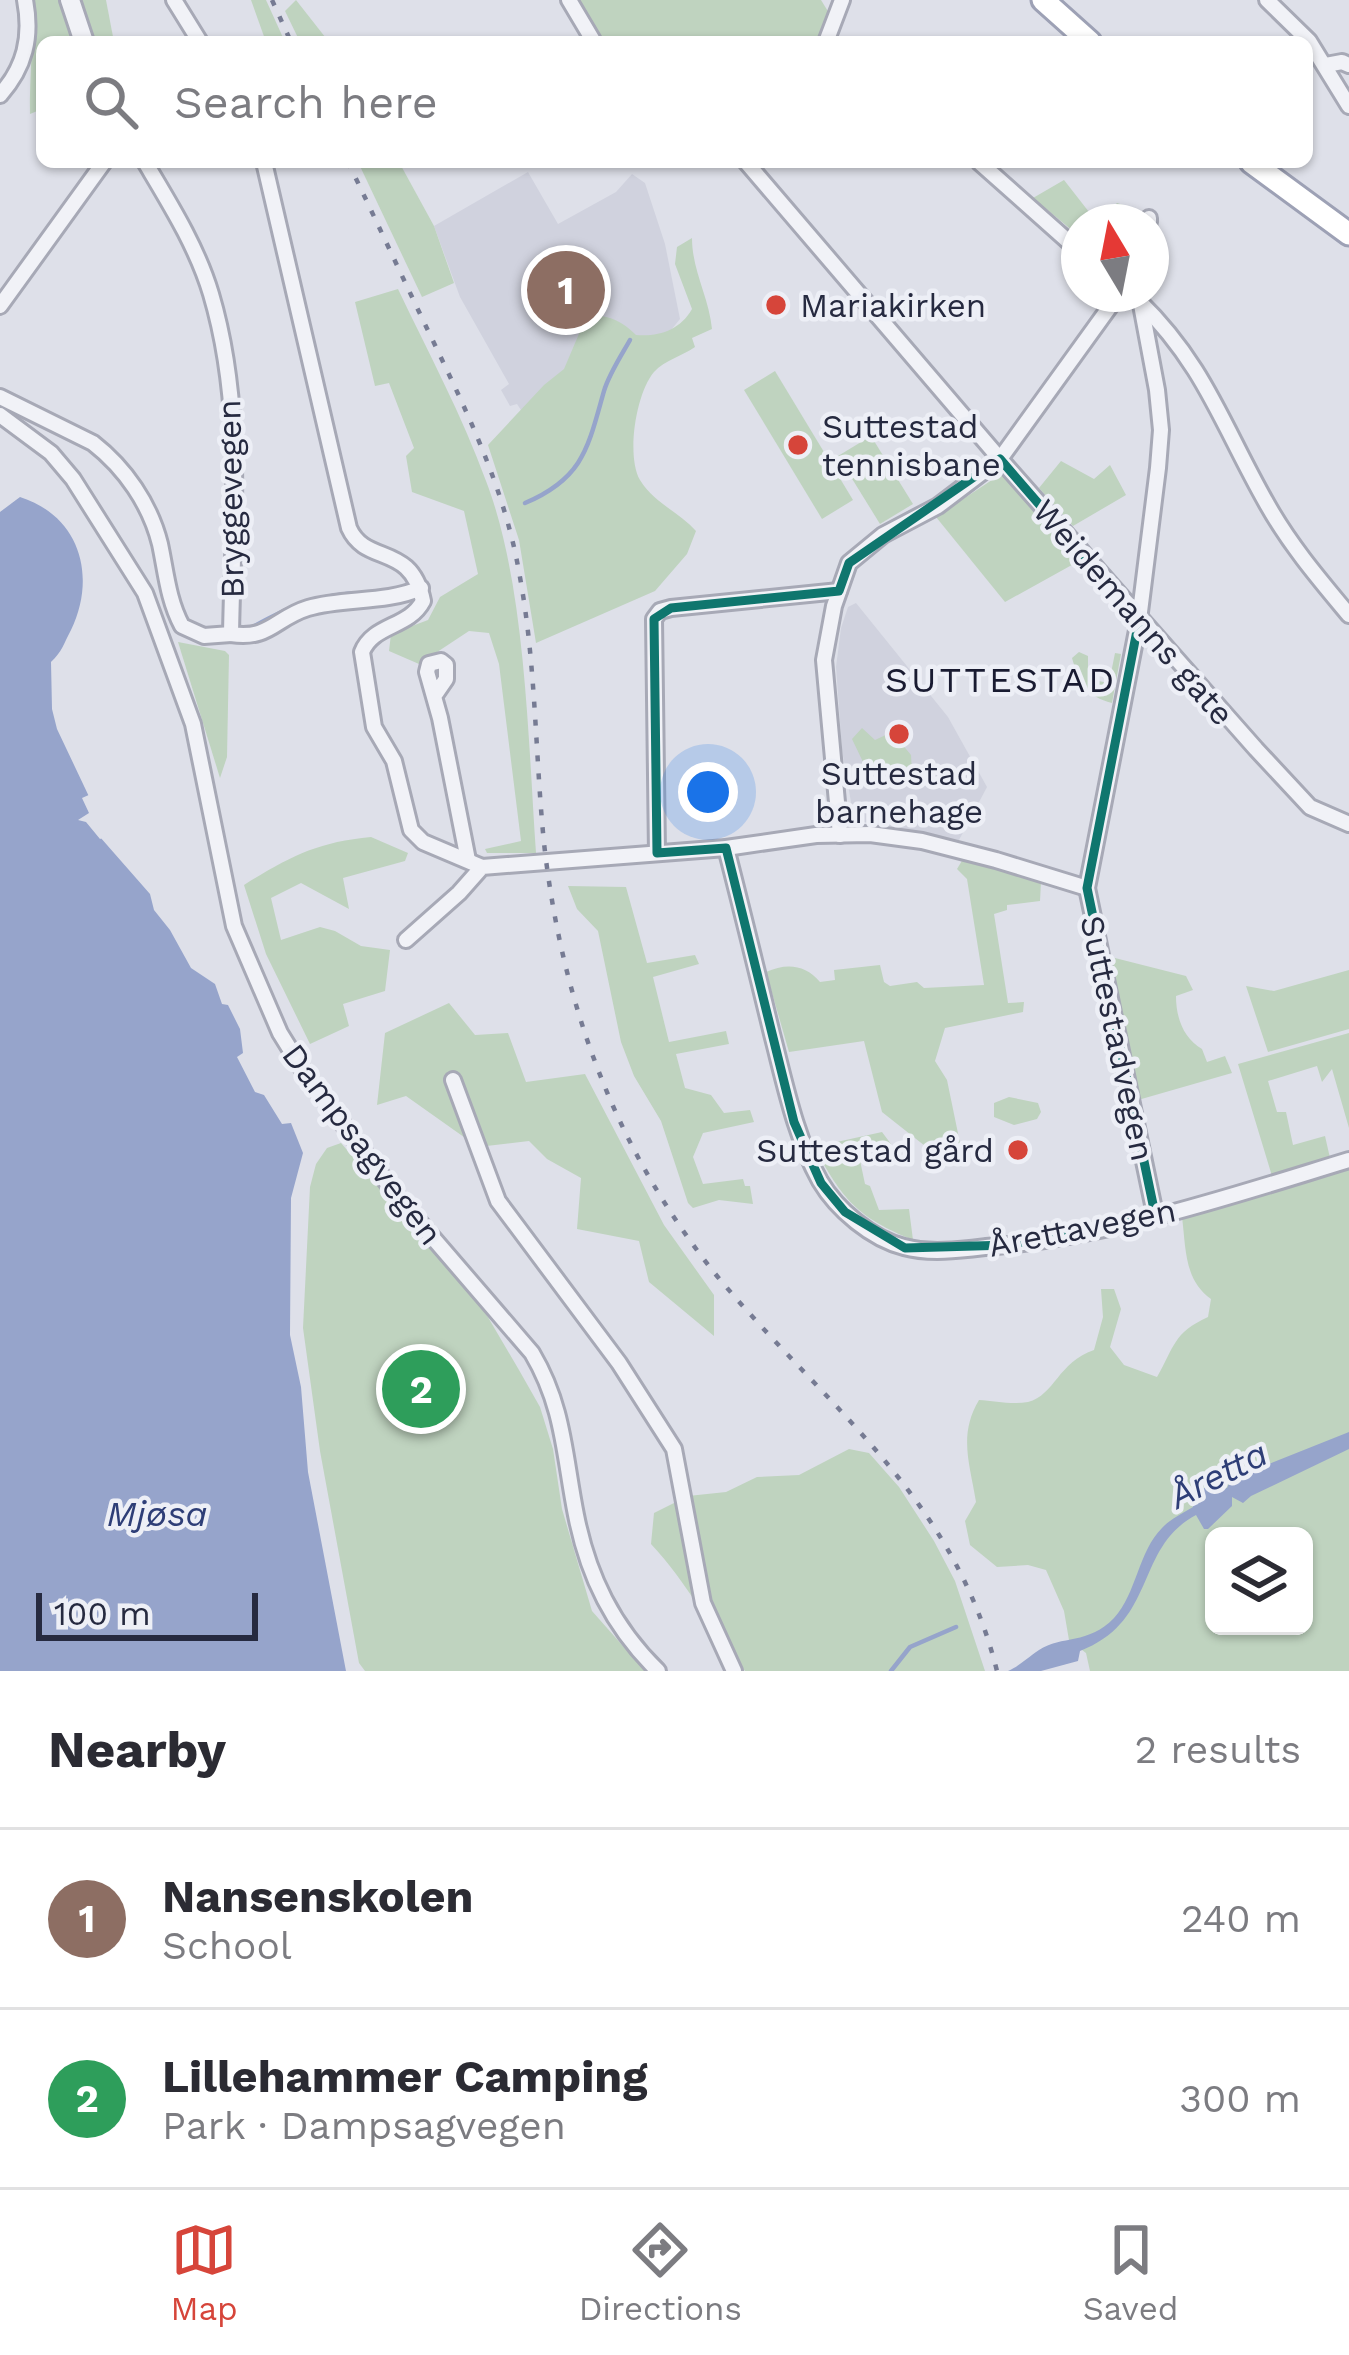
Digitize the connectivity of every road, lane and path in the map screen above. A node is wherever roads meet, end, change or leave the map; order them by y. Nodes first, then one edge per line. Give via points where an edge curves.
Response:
1 (25, 0) edge
2 (70, 0) edge
3 (174, 0) edge
4 (569, 0) edge
5 (842, 0) edge
6 (1043, 0) edge
7 (1267, 0) edge
8 (82, 36) edge
9 (196, 36) edge
10 (590, 36) edge
11 (833, 36) edge
12 (1083, 36) edge
13 (1304, 36) edge
14 (1313, 48) edge
15 (1326, 65) junction
16 (1349, 65) edge
17 (0, 95) edge
18 (1349, 106) edge
19 (100, 168) edge
20 (148, 168) edge
21 (265, 168) edge
22 (751, 168) edge
23 (986, 168) edge
24 (1259, 168) edge
25 (1349, 234) edge
26 (1061, 235) edge
27 (0, 306) edge
28 (1119, 312) edge
29 (1135, 312) edge
30 (1149, 312) edge
31 (0, 397) edge
32 (0, 415) edge
33 (1000, 459) junction
34 (421, 588) junction
35 (839, 592) junction
36 (1349, 615) edge
37 (1139, 620) junction
38 (231, 634) junction
39 (435, 695) dead end
40 (1349, 824) edge
41 (840, 835) junction
42 (727, 848) junction
43 (657, 854) junction
44 (475, 863) junction
45 (1087, 888) junction
46 (406, 940) dead end
47 (452, 1080) dead end
48 (1349, 1160) edge
49 (1155, 1214) junction
50 (658, 1671) edge
51 (734, 1671) edge

1 - 17 street via 30,33 16,77
2 - 8 street
3 - 9 street
4 - 10 street
5 - 11 street
6 - 12 main road
7 - 13 street
14 - 15 street
15 - 16 street
15 - 18 street
19 - 27 street
20 - 38 street, Bryggevegen via 197,257 224,353 235,431
21 - 34 street via 349,529 368,549 398,559
22 - 33 street, Weidemanns gate
23 - 26 street
24 - 25 main road
28 - 33 street
29 - 37 street, Suttestadvegen via 1161,430
30 - 36 street via 1197,368 1294,549
31 - 38 street, Bryggevegen via 106,454 149,512 182,626 204,636
32 - 50 street, Dampsagvegen via 73,479 146,593 193,724 250,970 318,1092 545,1375 562,1417 576,1518 600,1593 615,1624
33 - 35 street via 858,555
33 - 37 street, Weidemanns gate
34 - 38 street via 314,606 254,638
34 - 44 street via 414,616 365,643 370,708 411,830
35 - 41 street via 824,660
35 - 43 street via 670,608 654,619
37 - 40 street, Weidemanns gate via 1310,807
37 - 45 street, Suttestadvegen
39 - 44 street
41 - 42 street
41 - 45 street via 922,842
42 - 43 street
42 - 49 street, Årettavegen via 794,1122 821,1183 845,1213 905,1248 960,1250 1086,1233
43 - 44 street
44 - 46 street via 459,893
45 - 49 street, Suttestadvegen
47 - 51 street via 498,1201 674,1450 703,1603
48 - 49 street, Årettavegen

